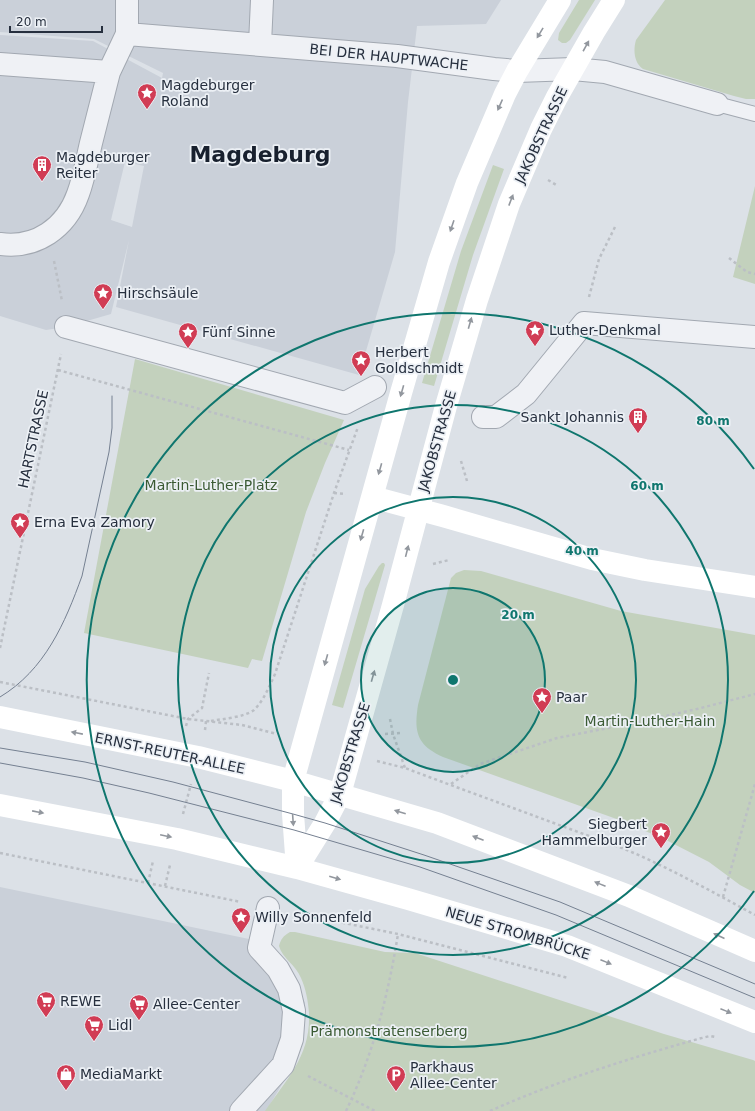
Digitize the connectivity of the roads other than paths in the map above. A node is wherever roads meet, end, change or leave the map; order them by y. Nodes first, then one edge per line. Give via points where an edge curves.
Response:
1 (127, 0) edge
2 (262, 0) edge
3 (560, 0) edge
4 (614, 0) edge
5 (126, 34) junction
6 (260, 44) junction
7 (0, 64) edge
8 (573, 69) junction
9 (517, 71) junction
10 (109, 72) junction
11 (717, 104) joint
12 (755, 114) edge
13 (0, 244) edge
14 (66, 327) road end
15 (755, 337) edge
16 (375, 387) road end
17 (483, 417) dead end
18 (372, 497) junction
19 (418, 509) junction
20 (755, 587) edge
21 (0, 717) edge
22 (293, 781) junction
23 (340, 794) junction
24 (0, 805) edge
25 (297, 868) junction
26 (268, 908) dead end
27 (755, 952) edge
28 (755, 1022) edge
29 (241, 1111) edge

1 - 5 street
2 - 6 street
3 -> 9 main road
8 -> 4 main road, JAKOBSTRASSE
5 - 6 street, BEI DER HAUPTWACHE
5 - 10 street
6 - 9 street, BEI DER HAUPTWACHE via 397,56
7 - 10 street
8 - 9 street, JAKOBSTRASSE
8 - 11 street, JAKOBSTRASSE via 605,72
19 -> 8 main road, JAKOBSTRASSE via 496,240 541,129
9 -> 18 main road via 479,153 440,262
10 - 13 street via 78,194 66,216 49,233 27,244
11 - 12 lane, JAKOBSTRASSE
14 - 16 street via 345,403
15 - 17 street via 584,323 526,394 496,417
18 - 19 main road
18 -> 22 main road
19 - 20 main road via 592,559
23 -> 19 main road, JAKOBSTRASSE
22 -> 21 main road, ERNST-REUTER-ALLEE via 198,757
22 - 23 main road, ERNST-REUTER-ALLEE
22 -> 25 main road
23 - 25 main road, JAKOBSTRASSE via 325,824
27 -> 23 main road via 580,876 437,823
24 -> 25 main road via 177,839
25 -> 28 main road, NEUE STROMBRÜCKE via 567,946
26 - 29 street via 259,948 278,969 289,989 294,1011 292,1039 283,1065

